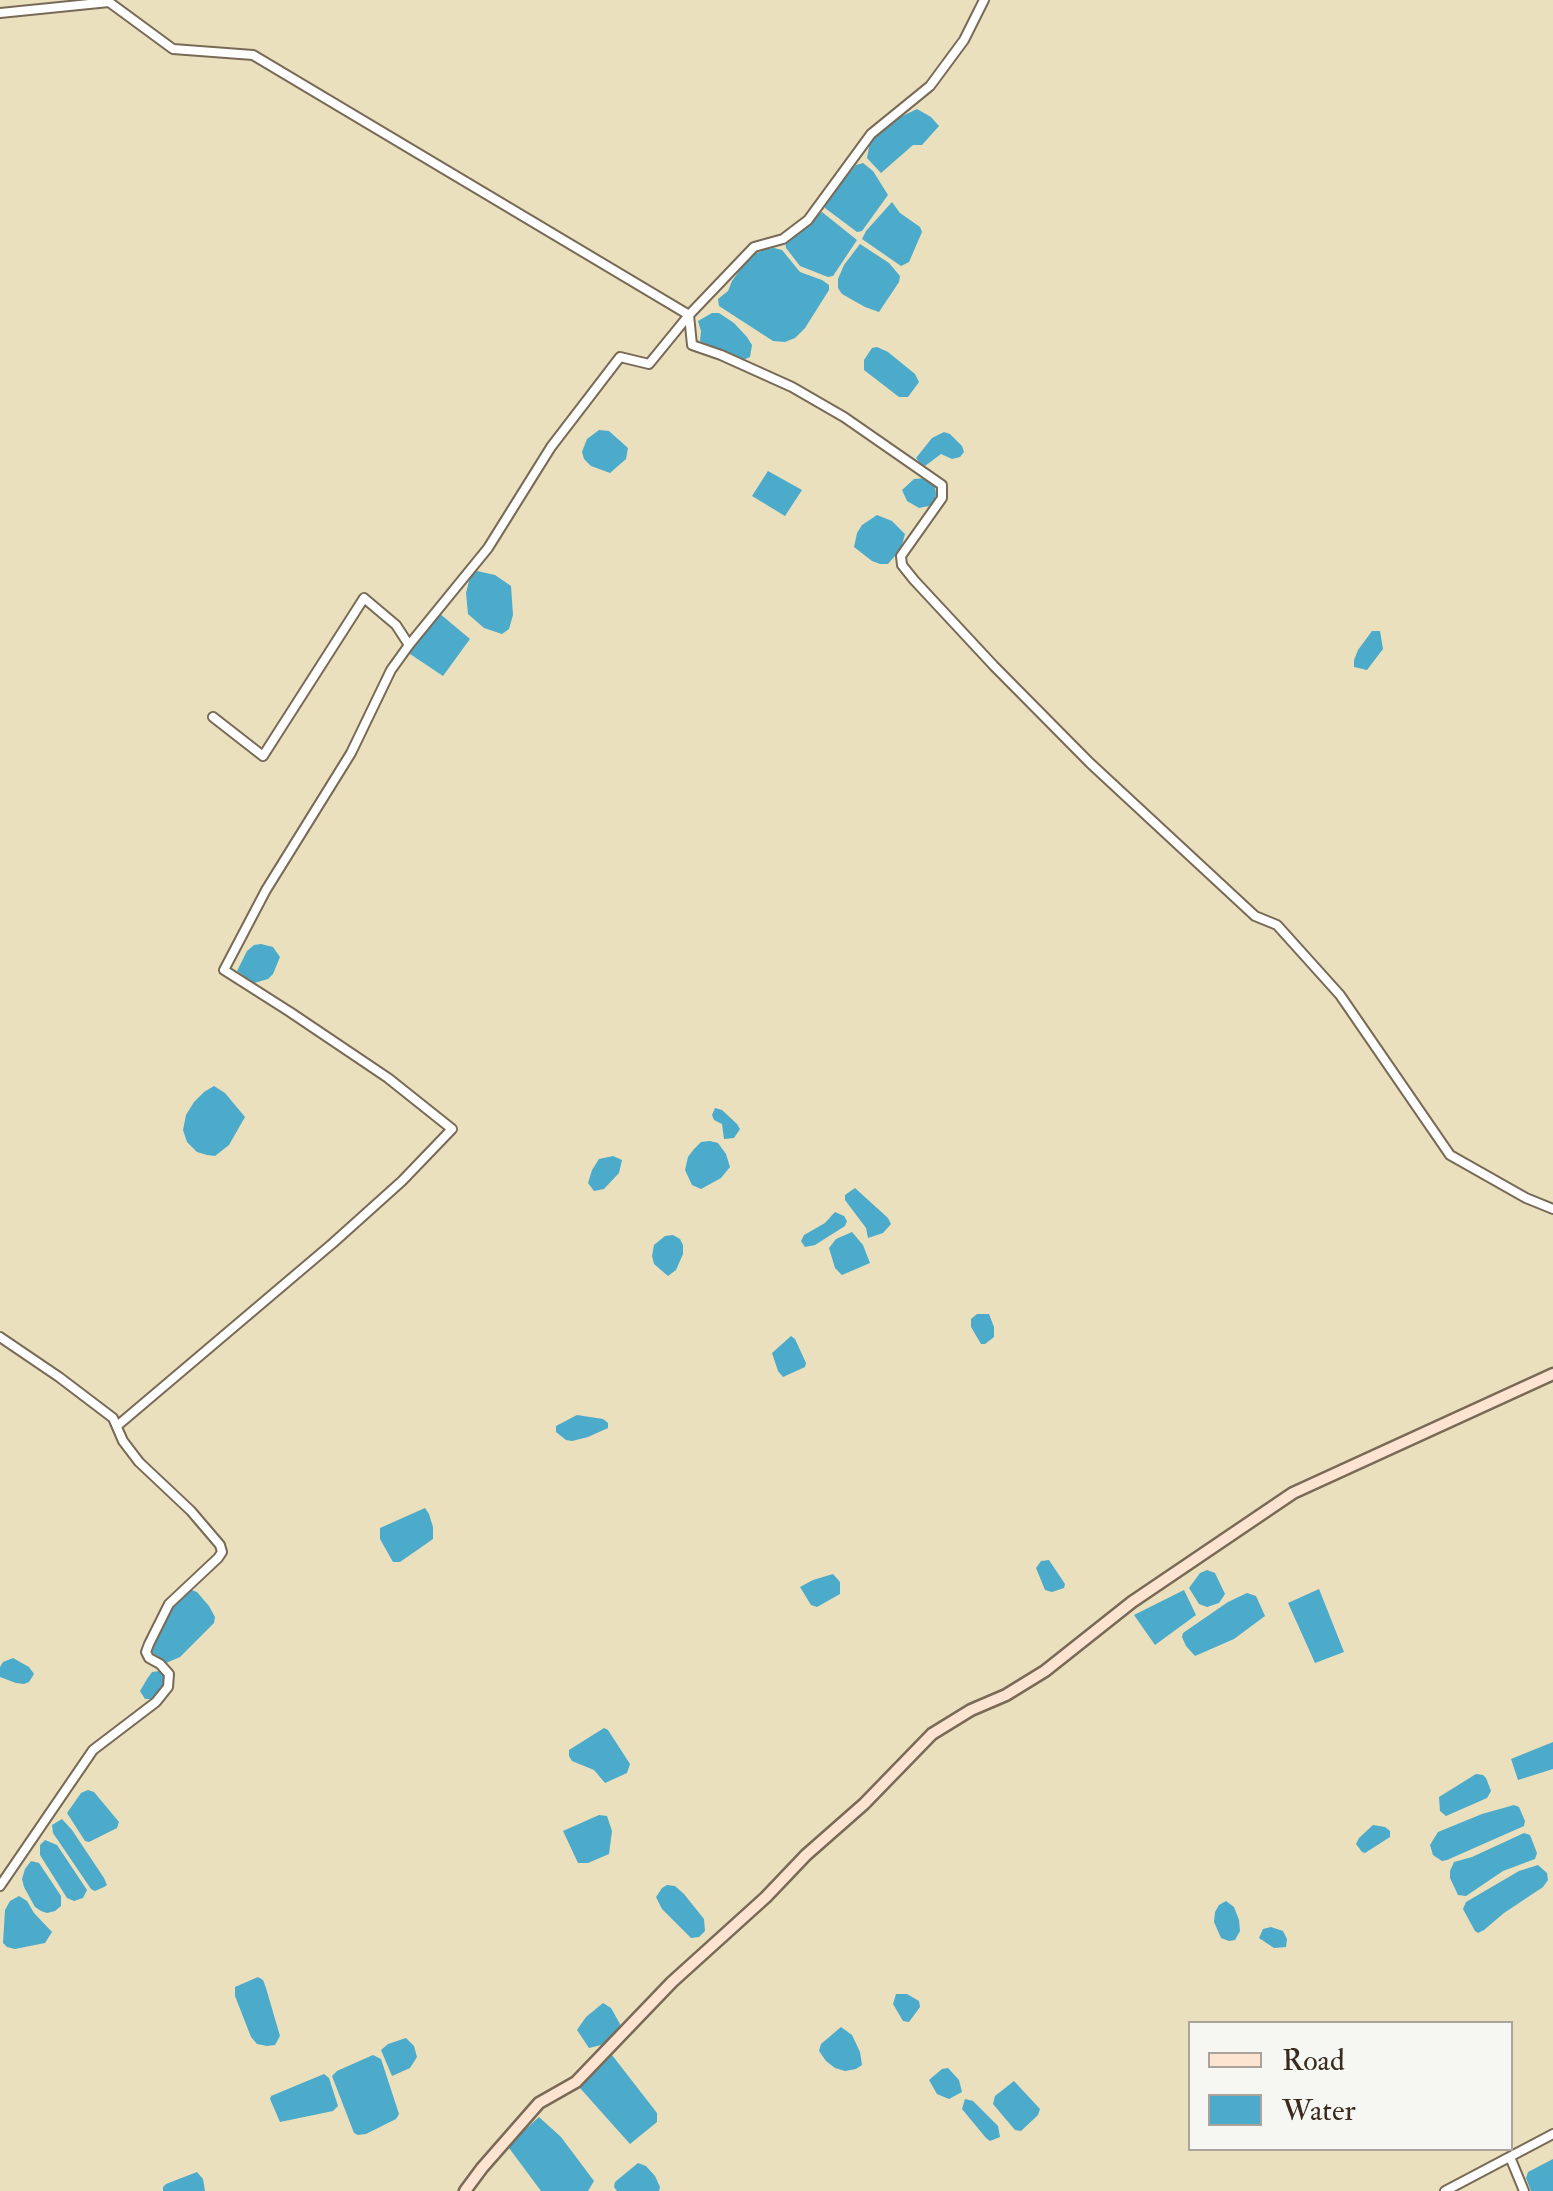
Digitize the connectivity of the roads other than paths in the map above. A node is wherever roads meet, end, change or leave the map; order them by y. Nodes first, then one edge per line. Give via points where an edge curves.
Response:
1 (984, 0) edge
2 (0, 13) edge
3 (689, 315) junction
4 (408, 646) junction
5 (213, 717) dead end
6 (1553, 1209) edge
7 (0, 1337) edge
8 (1553, 1374) edge
9 (117, 1426) junction
10 (0, 1886) edge
11 (1553, 2134) edge
12 (1510, 2157) junction
13 (465, 2191) edge
14 (1445, 2191) edge
15 (1524, 2191) edge

1 - 3 street via 930,86 871,134 808,220 783,239 754,247
2 - 3 street via 109,2 173,49 253,55
3 - 4 street via 649,364 620,356 551,447 488,548
3 - 6 street via 692,346 792,387 942,485 942,498 901,556 914,580 1090,763 1255,916 1277,926 1340,995 1450,1155
4 - 5 street via 364,598 263,756
4 - 9 street via 224,970 388,1078 452,1129 333,1243
7 - 9 street
8 - 13 street via 1294,1493 1044,1670 932,1734 576,2082 539,2103
9 - 10 street via 138,1462 191,1511 222,1552 169,1604 149,1644 150,1658 169,1674 168,1687 93,1750
11 - 12 street
12 - 14 street
12 - 15 street

